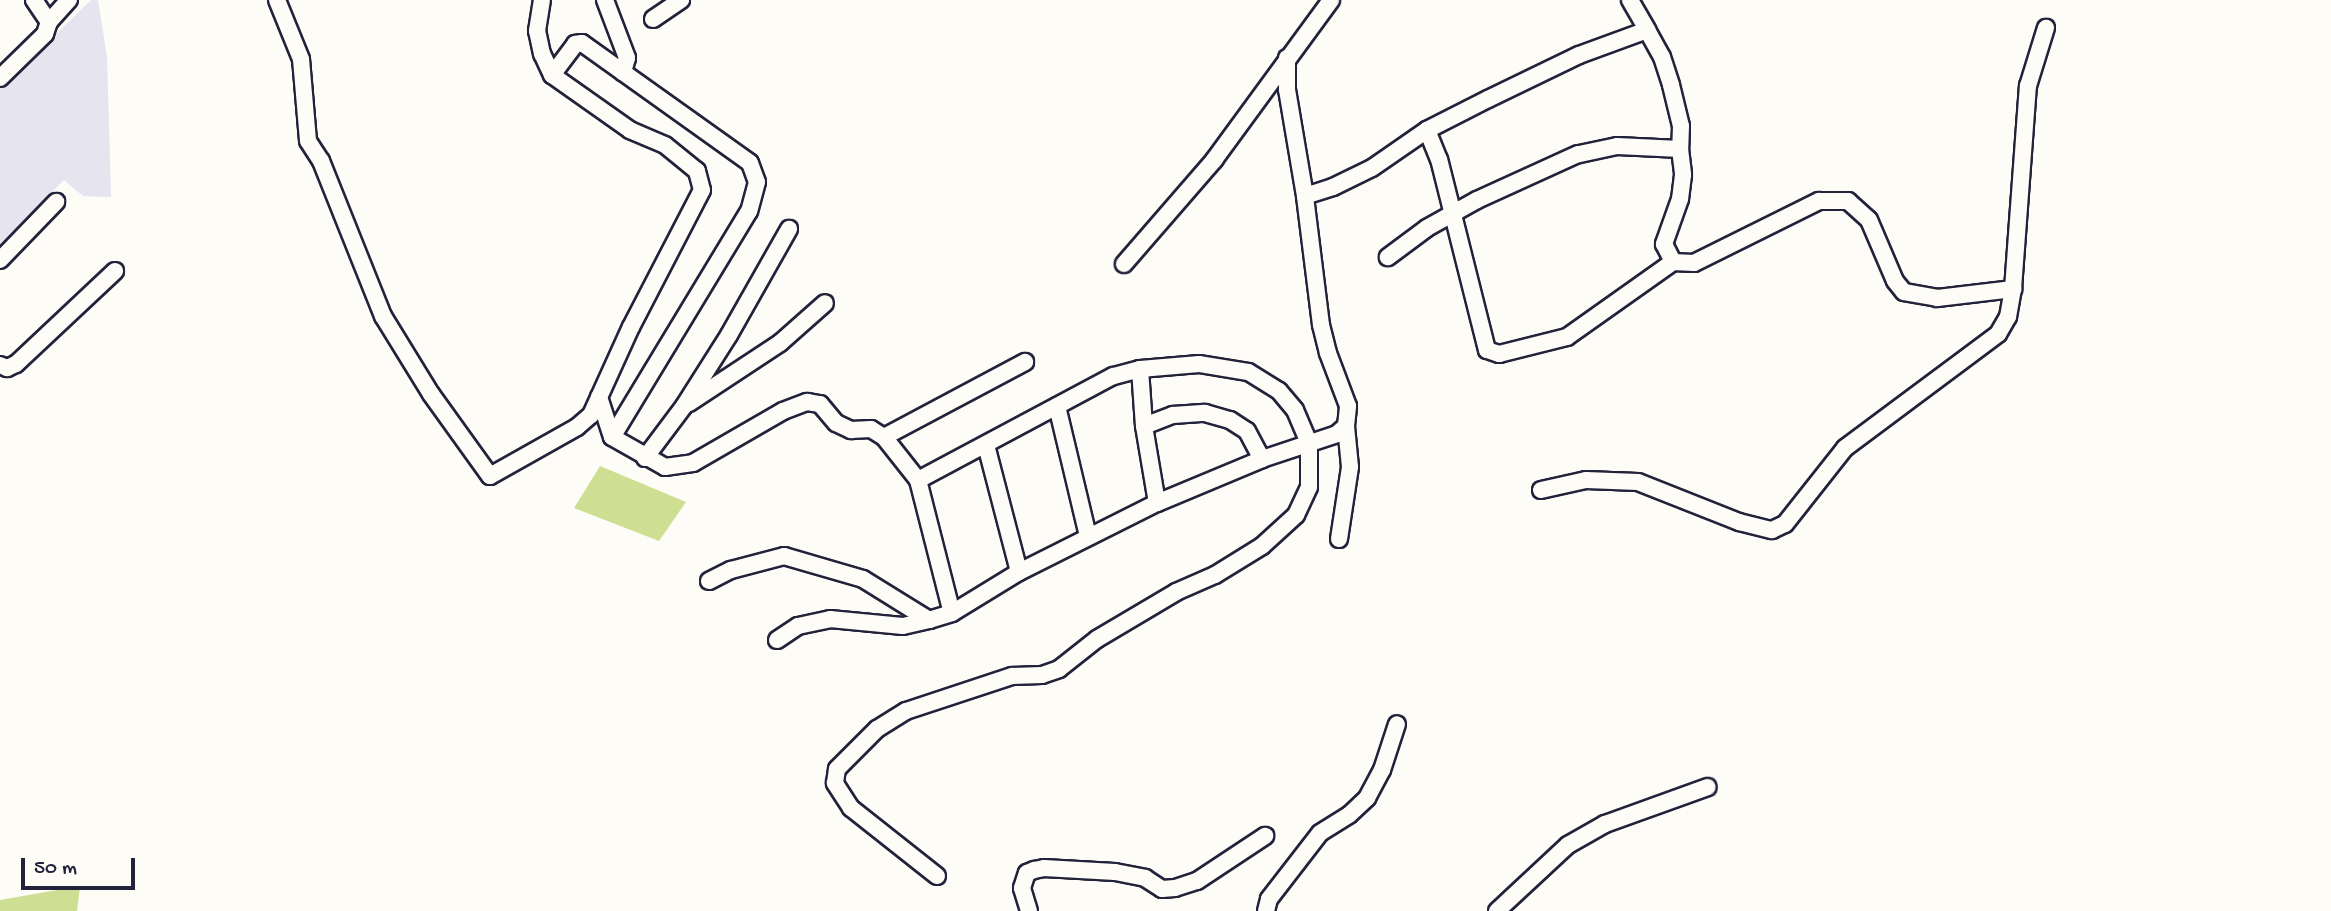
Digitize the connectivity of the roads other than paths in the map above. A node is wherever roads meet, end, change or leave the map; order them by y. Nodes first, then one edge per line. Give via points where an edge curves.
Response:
1 (34, 0) edge
2 (69, 0) edge
3 (277, 0) edge
4 (542, 0) edge
5 (605, 0) edge
6 (681, 0) edge
7 (1331, 0) edge
8 (1630, 0) edge
9 (653, 19) dead end
10 (49, 22) junction
11 (2046, 28) dead end
12 (1647, 30) junction
13 (1287, 58) junction
14 (623, 72) junction
15 (552, 75) junction
16 (0, 78) edge
17 (1427, 130) junction
18 (1680, 149) junction
19 (1305, 196) junction
20 (56, 202) dead end
21 (1454, 213) junction
22 (789, 229) dead end
23 (1388, 257) dead end
24 (0, 260) edge
25 (1673, 262) junction
26 (1124, 264) dead end
27 (116, 271) dead end
28 (2013, 289) junction
29 (825, 303) dead end
30 (1025, 362) dead end
31 (0, 365) edge
32 (1140, 369) junction
33 (599, 397) junction
34 (684, 406) junction
35 (1058, 407) junction
36 (1144, 426) junction
37 (1346, 426) junction
38 (612, 437) junction
39 (884, 437) junction
40 (1309, 443) junction
41 (986, 444) junction
42 (645, 458) junction
43 (1262, 459) junction
44 (918, 480) junction
45 (1541, 490) dead end
46 (1157, 503) junction
47 (1088, 536) junction
48 (1339, 540) dead end
49 (1018, 572) junction
50 (709, 581) dead end
51 (953, 613) junction
52 (929, 620) junction
53 (777, 640) dead end
54 (1397, 724) dead end
55 (1708, 786) dead end
56 (1265, 836) dead end
57 (937, 876) dead end
58 (1029, 911) edge
59 (1266, 911) edge
60 (1497, 911) edge

1 - 10 street
2 - 10 street
3 - 33 street via 301,59 308,142 321,161 383,316 486,472 496,474 577,427 591,415
4 - 15 street via 537,31
5 - 14 street via 627,58
6 - 9 street
7 - 13 street
8 - 12 street
10 - 16 street via 44,34
11 - 28 street via 2028,86
12 - 17 street via 1579,55
12 - 18 street via 1671,85 1681,126
13 - 19 street via 1287,90
13 - 26 street via 1214,160
14 - 15 street via 578,43
14 - 38 street via 750,163 757,181 750,211
15 - 33 street via 630,130 665,145 698,172 702,190
17 - 19 street via 1372,167
17 - 21 street
18 - 21 street via 1617,146 1578,154
18 - 25 street via 1680,199 1664,244
19 - 37 street via 1321,325 1348,406
20 - 24 street
21 - 23 street
21 - 25 street via 1482,337 1487,350 1499,354 1567,337
22 - 34 street
25 - 28 street via 1694,263 1819,201 1848,201 1869,220 1904,292 1937,298
27 - 31 street via 16,364
28 - 45 street via 2008,317 1998,334 1845,449 1785,524 1772,530 1739,522 1638,482 1586,480
29 - 34 street via 780,343
30 - 39 street
32 - 35 street via 1113,376
32 - 36 street
32 - 40 street via 1199,364 1248,372 1279,391 1295,410
33 - 38 street
34 - 42 street
35 - 41 street
35 - 47 street
36 - 43 street via 1173,415 1206,413 1247,431
36 - 46 street
37 - 40 street
37 - 48 street via 1350,467
38 - 42 street
39 - 42 street via 871,429 851,430 836,424 820,404 807,402 693,463 665,467
39 - 44 street
40 - 43 street
40 - 57 street via 1309,487 1297,515 1262,546 1097,639 1059,668 1042,675 1013,676 906,711 877,729 837,769 835,783 851,808
41 - 44 street
41 - 49 street
43 - 46 street
44 - 51 street
46 - 47 street
47 - 49 street
49 - 51 street
50 - 52 street via 741,566 784,556 863,579
51 - 52 street
52 - 53 street via 903,626 830,619 798,626
54 - 59 street via 1367,798 1320,834 1269,899
55 - 60 street via 1605,824 1568,845
56 - 58 street via 1197,881 1175,888 1162,889 1145,878 1115,872 1034,870 1027,873 1022,888

